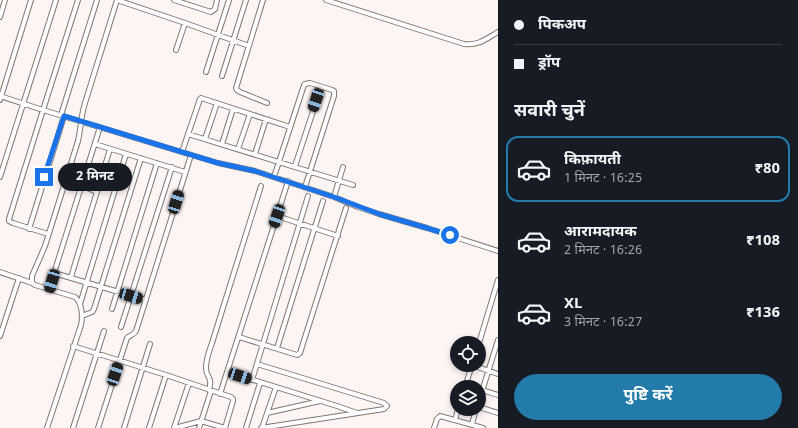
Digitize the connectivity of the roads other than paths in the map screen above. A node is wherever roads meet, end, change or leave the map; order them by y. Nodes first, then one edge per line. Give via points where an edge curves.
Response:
1 (5, 0) edge
2 (31, 0) edge
3 (56, 0) edge
4 (78, 0) edge
5 (97, 0) edge
6 (117, 0) edge
7 (174, 0) edge
8 (195, 0) edge
9 (217, 0) edge
10 (229, 0) edge
11 (246, 0) edge
12 (263, 0) edge
13 (326, 0) edge
14 (193, 6) junction
15 (0, 17) edge
16 (185, 23) junction
17 (498, 32) edge
18 (218, 35) junction
19 (233, 41) junction
20 (249, 46) junction
21 (176, 50) dead end
22 (206, 72) dead end
23 (222, 76) dead end
24 (321, 87) junction
25 (0, 97) edge
26 (217, 103) junction
27 (267, 103) dead end
28 (23, 104) junction
29 (233, 109) junction
30 (43, 110) junction
31 (250, 114) junction
32 (62, 116) junction
33 (266, 119) junction
34 (81, 121) junction
35 (100, 127) junction
36 (290, 127) junction
37 (188, 134) junction
38 (205, 139) junction
39 (95, 144) junction
40 (222, 144) junction
41 (110, 149) junction
42 (238, 149) junction
43 (182, 152) junction
44 (126, 154) junction
45 (255, 154) junction
46 (191, 155) junction
47 (141, 158) junction
48 (279, 162) junction
49 (157, 163) junction
50 (295, 166) junction
51 (343, 167) dead end
52 (172, 168) junction
53 (310, 171) junction
54 (185, 172) junction
55 (0, 177) edge
56 (274, 177) junction
57 (339, 180) junction
58 (288, 181) junction
59 (82, 185) junction
60 (353, 185) dead end
61 (261, 186) dead end
62 (305, 187) junction
63 (97, 192) junction
64 (308, 196) dead end
65 (334, 197) junction
66 (323, 201) dead end
67 (346, 208) dead end
68 (277, 216) junction
69 (300, 223) junction
70 (314, 228) junction
71 (29, 229) junction
72 (48, 234) junction
73 (338, 236) junction
74 (498, 251) edge
75 (0, 272) edge
76 (54, 273) junction
77 (71, 277) junction
78 (18, 278) junction
79 (498, 280) edge
80 (86, 282) junction
81 (32, 283) junction
82 (101, 287) junction
83 (49, 289) junction
84 (117, 292) junction
85 (131, 296) junction
86 (146, 300) junction
87 (80, 304) junction
88 (112, 309) dead end
89 (82, 316) junction
90 (121, 327) dead end
91 (104, 331) dead end
92 (0, 336) edge
93 (481, 336) edge
94 (239, 337) junction
95 (498, 340) edge
96 (150, 344) dead end
97 (262, 344) junction
98 (73, 346) junction
99 (277, 348) junction
100 (96, 354) junction
101 (120, 361) junction
102 (257, 364) junction
103 (143, 368) junction
104 (488, 371) junction
105 (228, 372) junction
106 (498, 374) edge
107 (166, 375) junction
108 (252, 380) junction
109 (485, 380) edge
110 (189, 383) junction
111 (260, 383) junction
112 (276, 387) junction
113 (210, 390) junction
114 (486, 391) edge
115 (220, 394) junction
116 (498, 395) edge
117 (320, 401) junction
118 (486, 409) edge
119 (267, 413) junction
120 (357, 413) junction
121 (498, 413) edge
122 (456, 416) edge
123 (474, 416) edge
124 (455, 420) junction
125 (202, 421) junction
126 (472, 424) junction
127 (49, 428) edge
128 (73, 428) edge
129 (98, 428) edge
130 (124, 428) edge
131 (149, 428) edge
132 (175, 428) edge
133 (199, 428) edge
134 (246, 428) edge
135 (262, 428) edge
136 (434, 428) edge
137 (483, 428) edge

1 - 15 street
2 - 25 street
3 - 28 street
4 - 30 street
5 - 32 street
6 - 16 street
6 - 34 street
7 - 14 street
8 - 14 street
9 - 14 street via 211,12
10 - 18 street
11 - 19 street
12 - 20 street
13 - 17 street via 464,44 478,43
16 - 18 street
16 - 21 street
18 - 19 street
18 - 22 street
19 - 20 street
19 - 23 street
20 - 27 street via 236,88
24 - 36 street via 305,84
24 - 50 street
24 - 53 street via 334,93
25 - 28 street
26 - 29 street
26 - 37 street via 200,99
26 - 38 street
28 - 30 street
28 - 55 street
29 - 31 street
29 - 40 street
30 - 32 street
30 - 71 street via 9,221
31 - 33 street
31 - 42 street
32 - 34 street
32 - 71 street
33 - 36 street
33 - 45 street
34 - 35 street
34 - 72 street via 78,141
35 - 39 street
35 - 43 street
36 - 48 street
37 - 38 street
37 - 43 street
38 - 40 street
39 - 41 street
39 - 59 street
40 - 42 street
41 - 44 street
41 - 63 street
42 - 45 street
43 - 46 street
44 - 47 street
44 - 80 street
45 - 48 street
46 - 54 street
46 - 56 street
47 - 49 street
47 - 82 street
48 - 50 street
48 - 56 street
49 - 52 street
49 - 84 street
50 - 53 street
51 - 57 street
52 - 54 street
52 - 85 street
53 - 57 street
53 - 62 street
54 - 86 street
56 - 58 street
57 - 60 street
57 - 65 street
58 - 62 street
58 - 68 street
59 - 63 street
59 - 76 street
61 - 113 street via 206,366 211,381
62 - 65 street
63 - 77 street
64 - 69 street
65 - 74 street via 379,214
66 - 70 street
67 - 73 street
68 - 69 street
68 - 94 street
69 - 70 street
69 - 97 street
70 - 73 street
70 - 99 street
71 - 72 street
72 - 81 street via 32,276
73 - 99 street via 300,353 297,355
75 - 78 street
76 - 77 street
76 - 83 street
77 - 80 street
78 - 81 street
78 - 92 street
79 - 93 street
80 - 82 street
80 - 87 street
81 - 83 street
82 - 84 street
82 - 89 street via 92,312
83 - 87 street via 76,297
84 - 85 street
84 - 88 street
85 - 86 street
85 - 90 street
86 - 101 street via 136,331 128,336
87 - 89 street
89 - 98 street
91 - 100 street
94 - 97 street
94 - 105 street
95 - 104 street
96 - 103 street
97 - 99 street
97 - 102 street
98 - 100 street
98 - 127 street
100 - 101 street
100 - 128 street
101 - 103 street
101 - 129 street
102 - 108 street
102 - 120 street via 384,403 386,406 384,409
103 - 107 street
103 - 130 street
104 - 106 street
104 - 109 street
105 - 108 street
105 - 115 street
107 - 110 street
107 - 131 street
108 - 111 street
110 - 113 street
110 - 132 street
111 - 112 street
111 - 134 street
112 - 117 street
112 - 119 street
113 - 115 street
113 - 125 street
114 - 116 street
115 - 125 street via 233,399 225,428
117 - 119 street
117 - 120 street
118 - 121 street
119 - 135 street
120 - 135 street
122 - 124 street
123 - 126 street
124 - 126 street
124 - 136 street via 440,416
125 - 132 street
125 - 133 street
126 - 137 street

